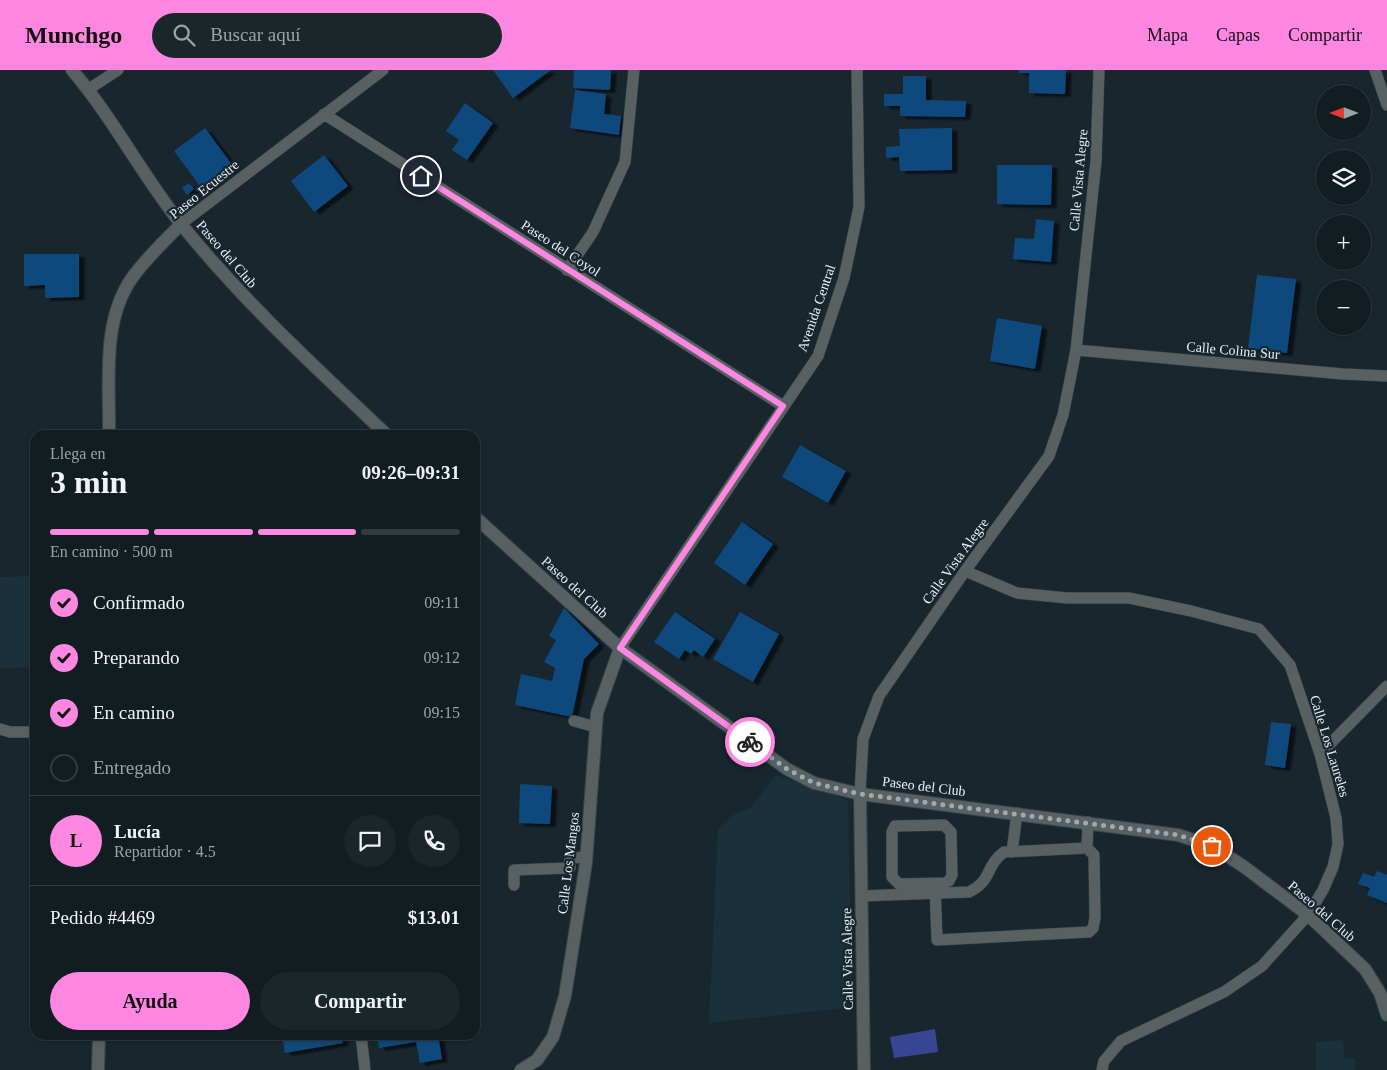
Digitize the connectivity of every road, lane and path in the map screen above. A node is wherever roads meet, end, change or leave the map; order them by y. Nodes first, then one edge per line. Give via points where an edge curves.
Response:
1 (72, 70) edge
2 (118, 70) edge
3 (383, 70) edge
4 (634, 70) edge
5 (857, 70) edge
6 (1099, 70) edge
7 (1375, 70) edge
8 (89, 89) junction
9 (1387, 105) edge
10 (324, 114) junction
11 (181, 224) junction
12 (567, 270) junction
13 (1076, 350) junction
14 (1387, 376) edge
15 (783, 406) junction
16 (109, 430) edge
17 (382, 430) edge
18 (480, 522) edge
19 (965, 571) junction
20 (620, 648) junction
21 (1387, 686) edge
22 (574, 721) dead end
23 (596, 727) junction
24 (0, 729) edge
25 (30, 732) edge
26 (1320, 754) junction
27 (860, 794) junction
28 (1017, 813) junction
29 (1088, 822) junction
30 (1087, 848) junction
31 (1012, 852) junction
32 (586, 857) junction
33 (514, 885) dead end
34 (935, 889) junction
35 (861, 896) junction
36 (1308, 915) junction
37 (1387, 1015) edge
38 (99, 1040) edge
39 (362, 1040) edge
40 (98, 1070) edge
41 (365, 1070) edge
42 (521, 1070) edge
43 (864, 1070) edge
44 (1102, 1070) edge

1 - 8 street, Paseo del Club
2 - 8 street
3 - 10 street, Paseo Ecuestre
4 - 12 street via 625,162 593,232
5 - 15 street, Avenida Central via 859,207 844,278 818,356
6 - 13 street, Calle Vista Alegre via 1096,161
7 - 9 street
8 - 11 street, Paseo del Club
10 - 11 street, Paseo Ecuestre
10 - 12 street, Paseo del Coyol
11 - 16 street, Paseo Ecuestre via 132,278 117,305 110,355
11 - 17 street, Paseo del Club via 219,270 281,335
12 - 15 street, Paseo del Coyol
13 - 14 street, Calle Colina Sur
13 - 19 street, Calle Vista Alegre via 1063,415 1050,456
15 - 20 street, Avenida Central
18 - 20 street, Paseo del Club
19 - 26 street, Calle Los Laureles via 1017,593 1067,598 1129,598 1259,629 1290,665
19 - 27 street, Calle Vista Alegre via 879,696 863,738
20 - 23 street, Calle Los Mangos via 602,696
20 - 27 street, Paseo del Club via 787,769 814,783
21 - 26 street
22 - 23 street
23 - 32 street, Calle Los Mangos
24 - 25 street
26 - 36 street, Calle Los Laureles via 1336,818 1338,844 1333,867
27 - 28 street, Paseo del Club
27 - 35 street, Calle Vista Alegre
28 - 29 street, Paseo del Club
28 - 31 street
29 - 30 street
29 - 36 street, Paseo del Club via 1178,835 1212,846
30 - 31 street
30 - 34 street via 1094,855 1096,918 1089,932 937,940
31 - 34 street via 998,856 982,886 969,892
32 - 33 street via 570,858 570,868 514,870
32 - 42 street, Calle Los Mangos via 565,996 553,1037 537,1060
34 - 34 street via 949,881 952,875 949,828 944,825 895,826 892,832 894,881
34 - 35 street
35 - 43 street, Calle Vista Alegre
36 - 37 street, Paseo del Club via 1364,969 1380,993
36 - 44 street, Calle Los Laureles via 1262,966 1224,992 1121,1042 1104,1061
38 - 40 street
39 - 41 street

